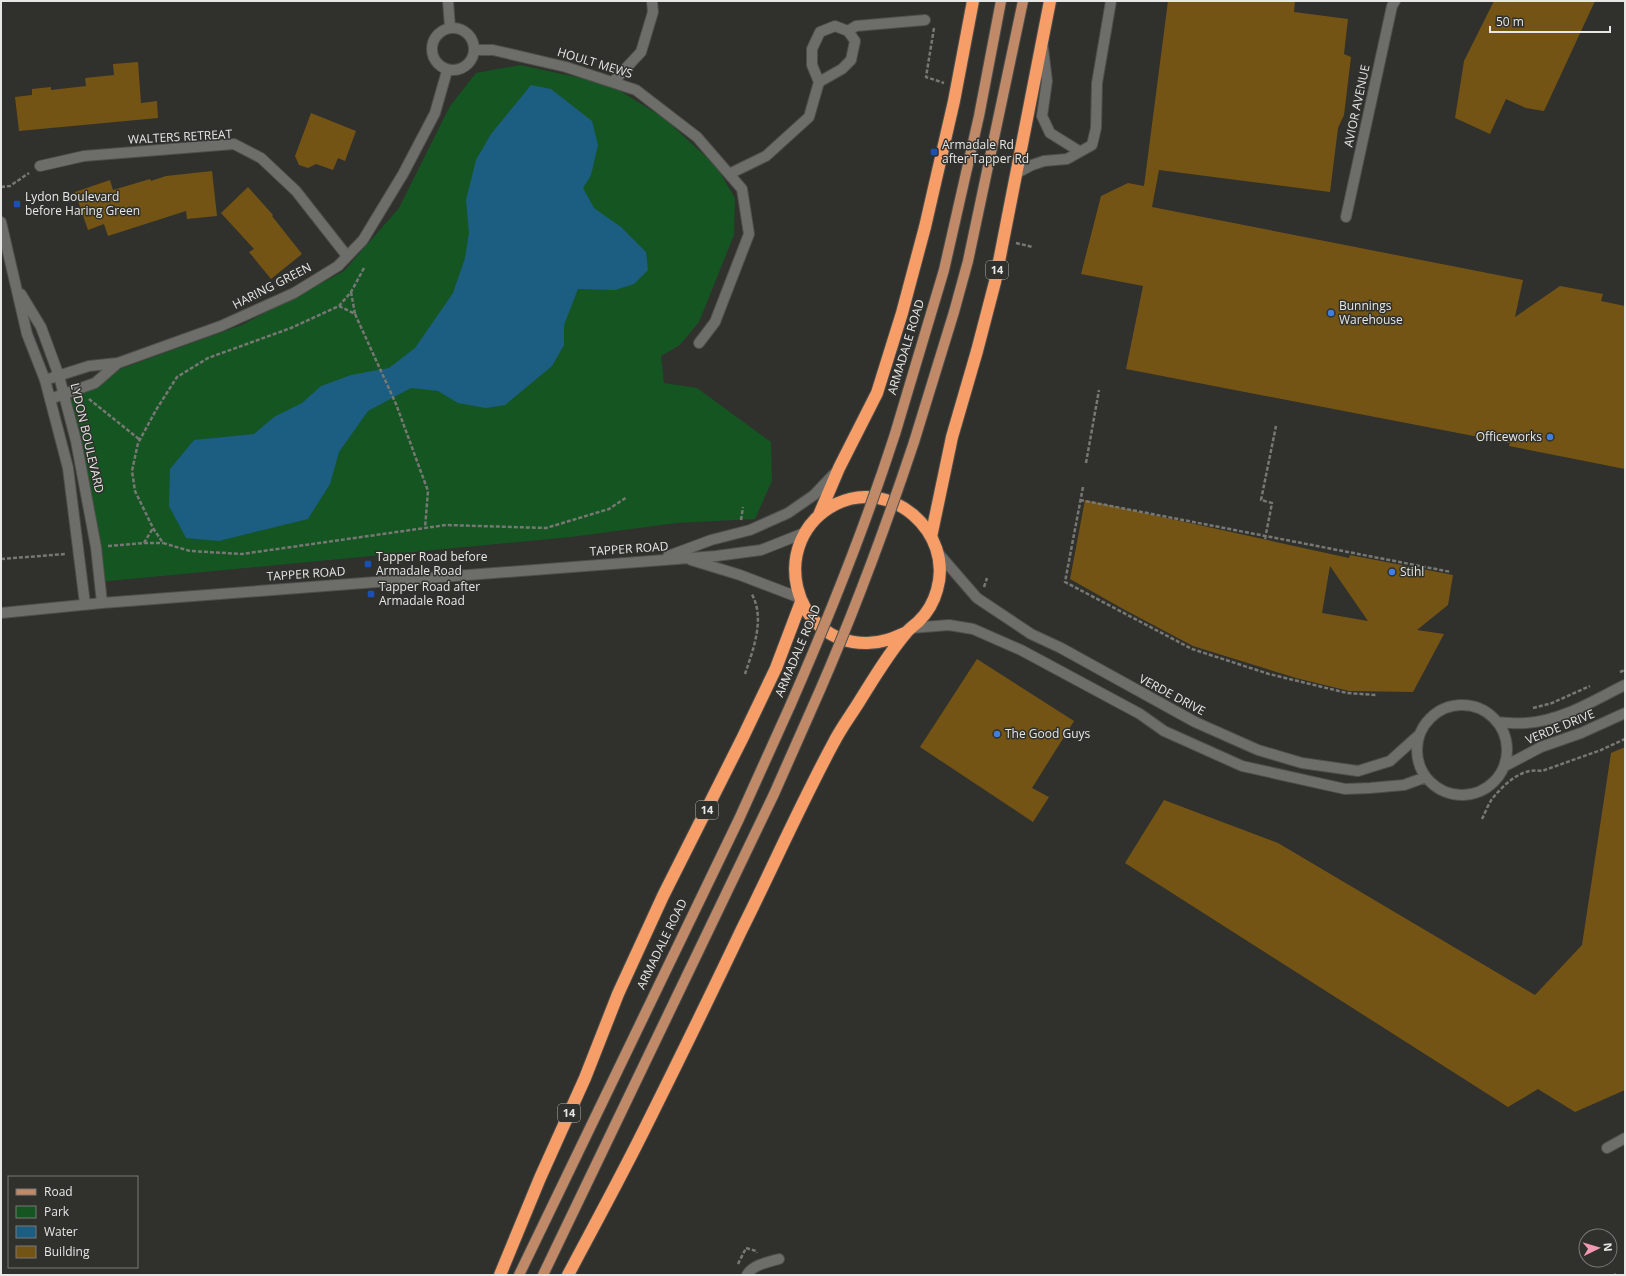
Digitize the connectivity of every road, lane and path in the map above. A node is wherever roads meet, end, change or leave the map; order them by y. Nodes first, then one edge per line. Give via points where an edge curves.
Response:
1 (448, 1) edge
2 (652, 1) edge
3 (973, 1) edge
4 (1001, 1) edge
5 (1023, 1) edge
6 (1050, 1) edge
7 (1111, 1) edge
8 (1395, 1) edge
9 (925, 20) joint
10 (450, 28) junction
11 (848, 31) junction
12 (1042, 43) junction
13 (475, 50) junction
14 (447, 71) junction
15 (613, 82) junction
16 (819, 82) junction
17 (945, 84) dead end
18 (1079, 152) junction
19 (40, 166) joint
20 (1017, 173) junction
21 (729, 174) junction
22 (1, 187) edge
23 (1346, 216) dead end
24 (1, 222) edge
25 (1004, 240) junction
26 (1033, 247) dead end
27 (347, 256) junction
28 (364, 268) dead end
29 (17, 287) junction
30 (351, 292) junction
31 (339, 306) junction
32 (355, 314) junction
33 (699, 343) dead end
34 (118, 363) junction
35 (59, 376) junction
36 (45, 380) junction
37 (79, 388) junction
38 (1099, 390) dead end
39 (64, 394) junction
40 (50, 399) junction
41 (1276, 426) dead end
42 (140, 440) junction
43 (1086, 463) dead end
44 (840, 468) junction
45 (85, 485) junction
46 (71, 487) junction
47 (1083, 487) dead end
48 (627, 498) dead end
49 (1080, 500) junction
50 (819, 515) junction
51 (153, 528) junction
52 (425, 528) junction
53 (804, 533) junction
54 (932, 536) junction
55 (1266, 538) junction
56 (163, 542) junction
57 (144, 543) junction
58 (96, 547) junction
59 (79, 551) junction
60 (938, 553) junction
61 (686, 558) junction
62 (1, 559) edge
63 (656, 560) junction
64 (1451, 572) dead end
65 (800, 600) junction
66 (102, 603) junction
67 (86, 604) junction
68 (1, 613) edge
69 (909, 630) junction
70 (1625, 670) edge
71 (1619, 673) dead end
72 (1625, 685) edge
73 (1592, 686) dead end
74 (1376, 695) dead end
75 (1529, 709) dead end
76 (1625, 713) edge
77 (1498, 722) junction
78 (1420, 734) junction
79 (1625, 739) edge
80 (1505, 766) junction
81 (1426, 777) junction
82 (1482, 819) dead end
83 (1625, 1138) edge
84 (1607, 1148) dead end
85 (779, 1259) dead end
86 (500, 1275) edge
87 (519, 1275) edge
88 (543, 1275) edge
89 (568, 1275) edge
90 (747, 1275) edge

1 - 10 street
2 - 15 street via 653,12 641,52
3 - 44 highway, ARMADALE ROAD via 954,101 902,313 877,393
4 - 87 main road, ARMADALE ROAD, bridge via 979,116 944,270 895,434 848,567 739,819
5 - 88 main road, bridge via 968,261 888,520 832,664 774,794
6 - 12 highway, 14
7 - 18 street via 1097,83 1096,128 1092,145
8 - 23 street, AVIOR AVENUE
9 - 11 street via 856,26
9 - 17 path via 936,22 926,76
10 - 13 street via 463,30 473,40
10 - 14 street via 436,36 431,51 434,61
11 - 16 street via 855,42 851,60 842,69
11 - 16 street via 835,26 820,32 812,49 812,65
12 - 18 street via 1047,81 1042,116 1050,133
12 - 20 highway, 14
13 - 14 street via 470,63 458,71
13 - 15 street, HOULT MEWS via 493,50 566,67
14 - 27 street, HARING GREEN via 435,113 403,174 363,240
15 - 21 street, HOULT MEWS via 636,90 696,137
16 - 21 street via 809,117 766,156
18 - 20 street via 1067,159 1044,161
19 - 22 path via 10,186
19 - 27 street, WALTERS RETREAT via 84,156 234,144 261,158 296,191
20 - 25 highway, 14
21 - 33 street, HOULT MEWS via 742,189 750,234 715,322
24 - 29 street, LYDON BOULEVARD
25 - 26 path
25 - 54 highway, 14 via 977,351 952,437
27 - 34 street, HARING GREEN via 338,266 294,293 221,326
28 - 30 path
29 - 35 street, LYDON BOULEVARD via 41,327
29 - 36 street, LYDON BOULEVARD via 27,334
30 - 31 path
30 - 32 path
31 - 32 path
31 - 42 path via 291,328 208,358 177,377
32 - 52 path via 396,404 428,491
34 - 35 street, HARING GREEN via 89,366
34 - 37 street, HARING GREEN via 95,383
35 - 36 street, HARING GREEN
35 - 39 street, LYDON BOULEVARD
36 - 40 street, LYDON BOULEVARD
37 - 39 street, HARING GREEN
37 - 42 path via 91,402
38 - 43 path
39 - 40 street, HARING GREEN
39 - 45 street, LYDON BOULEVARD
40 - 46 street, LYDON BOULEVARD
41 - 55 path via 1261,500 1272,503
42 - 51 path via 132,471 135,491
44 - 50 highway, ARMADALE ROAD
44 - 63 street via 814,495 788,513 750,530 711,540
45 - 46 street
45 - 58 street, LYDON BOULEVARD
46 - 59 street, LYDON BOULEVARD
47 - 49 path
48 - 52 path via 609,509 546,528
49 - 55 path
49 - 74 path via 1065,582 1192,649 1270,674 1347,693
50 - 53 highway
50 - 54 highway via 837,504 858,498 880,498 901,506 918,519
51 - 56 path
51 - 57 path
52 - 56 path via 242,554 190,551
53 - 61 street, TAPPER ROAD via 761,550
53 - 65 highway via 796,554 794,576
54 - 60 highway
55 - 64 path
56 - 57 path
57 - 58 path
58 - 66 street, LYDON BOULEVARD
59 - 62 path via 64,555
59 - 67 street, LYDON BOULEVARD
60 - 69 highway via 940,571 931,606
60 - 78 street, VERDE DRIVE via 976,598 1031,634 1195,722 1258,750 1302,763 1358,771 1390,761
61 - 63 street, TAPPER ROAD
61 - 65 street, TAPPER ROAD via 740,575
63 - 66 street, TAPPER ROAD
65 - 69 highway via 811,617 826,631 846,640 867,644 888,640
65 - 86 highway, 14 via 776,668 621,987 585,1078
66 - 67 street, TAPPER ROAD
67 - 68 street, TAPPER ROAD
69 - 81 street via 949,625 973,629 1021,650 1140,714 1164,731 1242,766 1345,789 1404,785
69 - 89 highway via 876,674 835,740 647,1124
70 - 71 path
72 - 77 street, VERDE DRIVE via 1560,716 1527,723
73 - 75 path via 1552,703
76 - 80 street, VERDE DRIVE via 1581,733 1541,747
77 - 78 street via 1483,709 1453,705 1439,711 1427,721
77 - 80 street via 1507,743 1508,755
78 - 81 street via 1417,749 1419,764
79 - 82 path via 1542,770 1533,769 1515,776 1492,800
80 - 81 street via 1492,784 1469,795 1455,795 1441,790
83 - 84 street
85 - 90 street via 749,1270

